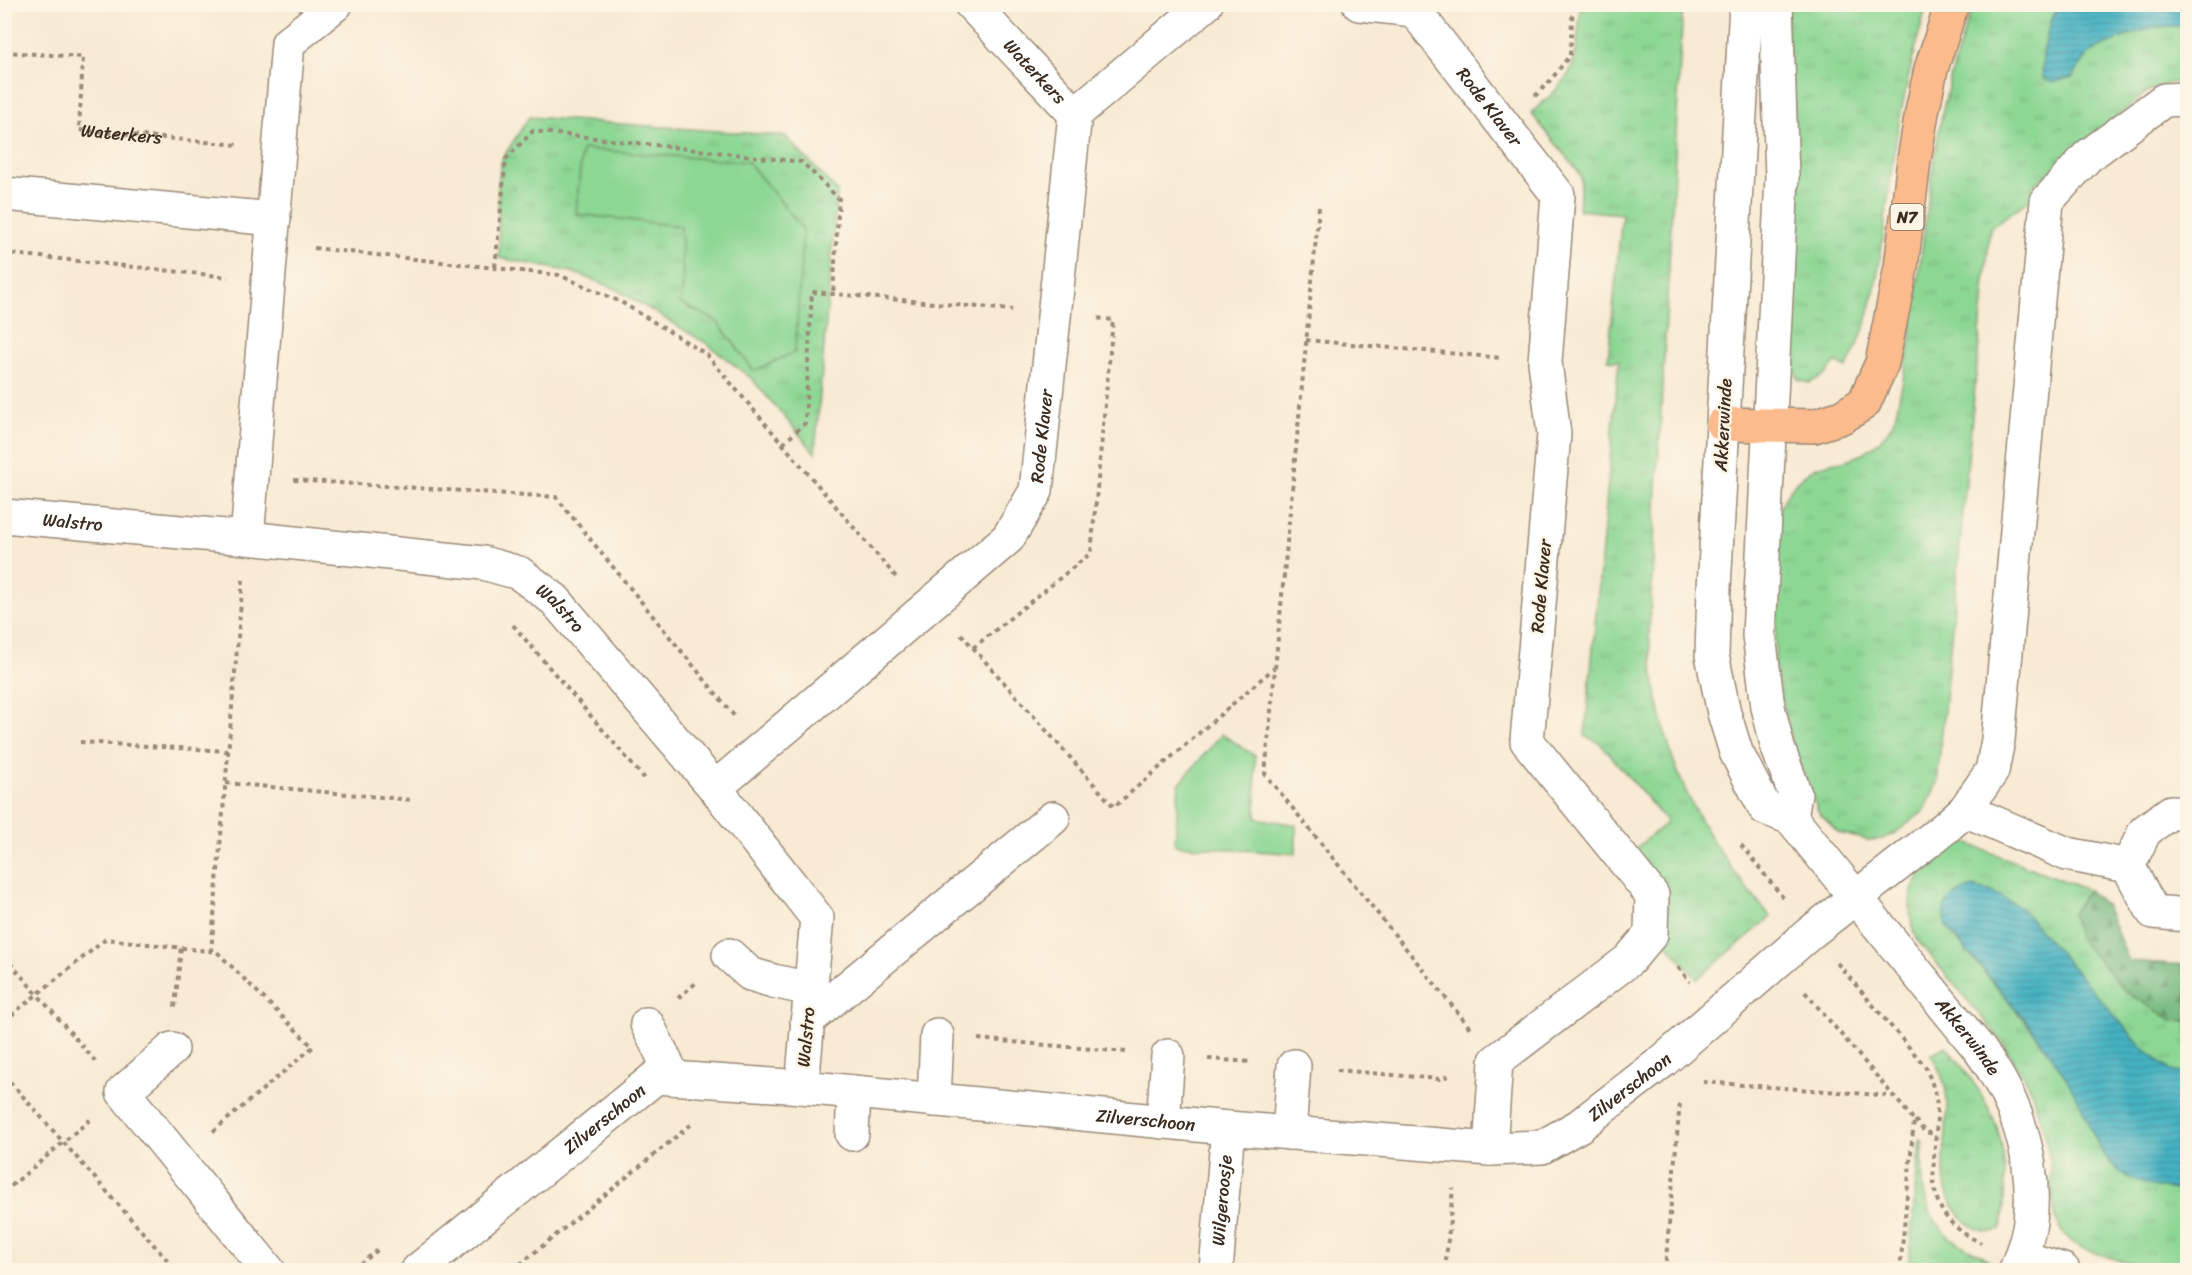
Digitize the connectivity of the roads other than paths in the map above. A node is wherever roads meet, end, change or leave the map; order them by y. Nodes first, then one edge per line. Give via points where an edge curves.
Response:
1 (336, 4) edge
2 (971, 4) edge
3 (1206, 4) edge
4 (1359, 4) edge
5 (1746, 4) edge
6 (1776, 4) edge
7 (1952, 4) edge
8 (2187, 99) edge
9 (1074, 114) junction
10 (4, 194) edge
11 (272, 231) junction
12 (1723, 424) junction
13 (1769, 425) junction
14 (4, 516) edge
15 (247, 538) junction
16 (715, 788) junction
17 (1965, 810) junction
18 (2187, 814) edge
19 (1053, 818) dead end
20 (1791, 818) junction
21 (2128, 866) junction
22 (1855, 897) junction
23 (2187, 915) edge
24 (729, 955) dead end
25 (810, 989) junction
26 (807, 1021) junction
27 (647, 1024) dead end
28 (937, 1035) dead end
29 (172, 1049) road end
30 (1168, 1056) dead end
31 (1294, 1066) dead end
32 (674, 1078) junction
33 (802, 1088) junction
34 (854, 1093) junction
35 (934, 1100) junction
36 (1163, 1122) junction
37 (1228, 1128) junction
38 (1289, 1133) junction
39 (852, 1134) dead end
40 (1490, 1149) junction
41 (2018, 1264) edge
42 (268, 1270) edge
43 (418, 1270) edge
44 (1216, 1270) edge
45 (2063, 1270) edge

1 - 11 street via 288,43
2 - 9 street, Waterkers
3 - 9 street
4 - 40 street, Rode Klaver via 1414,10 1558,195 1545,362 1554,434 1527,741 1652,895 1651,934 1629,960 1496,1060
5 - 12 street, Akkerwinde
6 - 13 street via 1782,177
7 - 13 highway, N7 via 1924,101 1901,267 1882,363 1864,403 1842,417 1814,426
8 - 17 street, Zilverschoon via 2163,100 2088,156 2047,201 1998,740 1992,771
9 - 16 street, Rode Klaver via 1036,491 1008,538
10 - 11 street
11 - 15 street
12 - 13 highway
12 - 20 street, Akkerwinde via 1712,655 1736,752 1765,808
13 - 20 street via 1759,635 1768,707 1795,794
14 - 15 street, Walstro
15 - 16 street, Walstro via 483,563 519,573 555,600
16 - 25 street, Walstro via 817,918
17 - 21 street via 2067,854
17 - 22 street, Zilverschoon
18 - 21 street via 2171,812 2145,831
19 - 26 street
20 - 22 street, Akkerwinde
21 - 23 street via 2153,912
22 - 40 street, Zilverschoon via 1716,1014 1673,1070 1542,1147
22 - 41 street, Akkerwinde via 1994,1068 2010,1099 2024,1136 2030,1181 2030,1221
24 - 25 street via 750,974
25 - 26 street, Walstro
26 - 33 street, Walstro
27 - 32 street
28 - 35 street
29 - 42 street via 123,1092
30 - 36 street
31 - 38 street
32 - 33 street, Zilverschoon
32 - 43 street, Zilverschoon via 657,1077
33 - 34 street, Zilverschoon
34 - 35 street, Zilverschoon
34 - 39 street
35 - 36 street, Zilverschoon
36 - 37 street, Zilverschoon
37 - 38 street, Zilverschoon
37 - 44 street, Wilgeroosje
38 - 40 street, Zilverschoon
41 - 45 street, Akkerwinde

